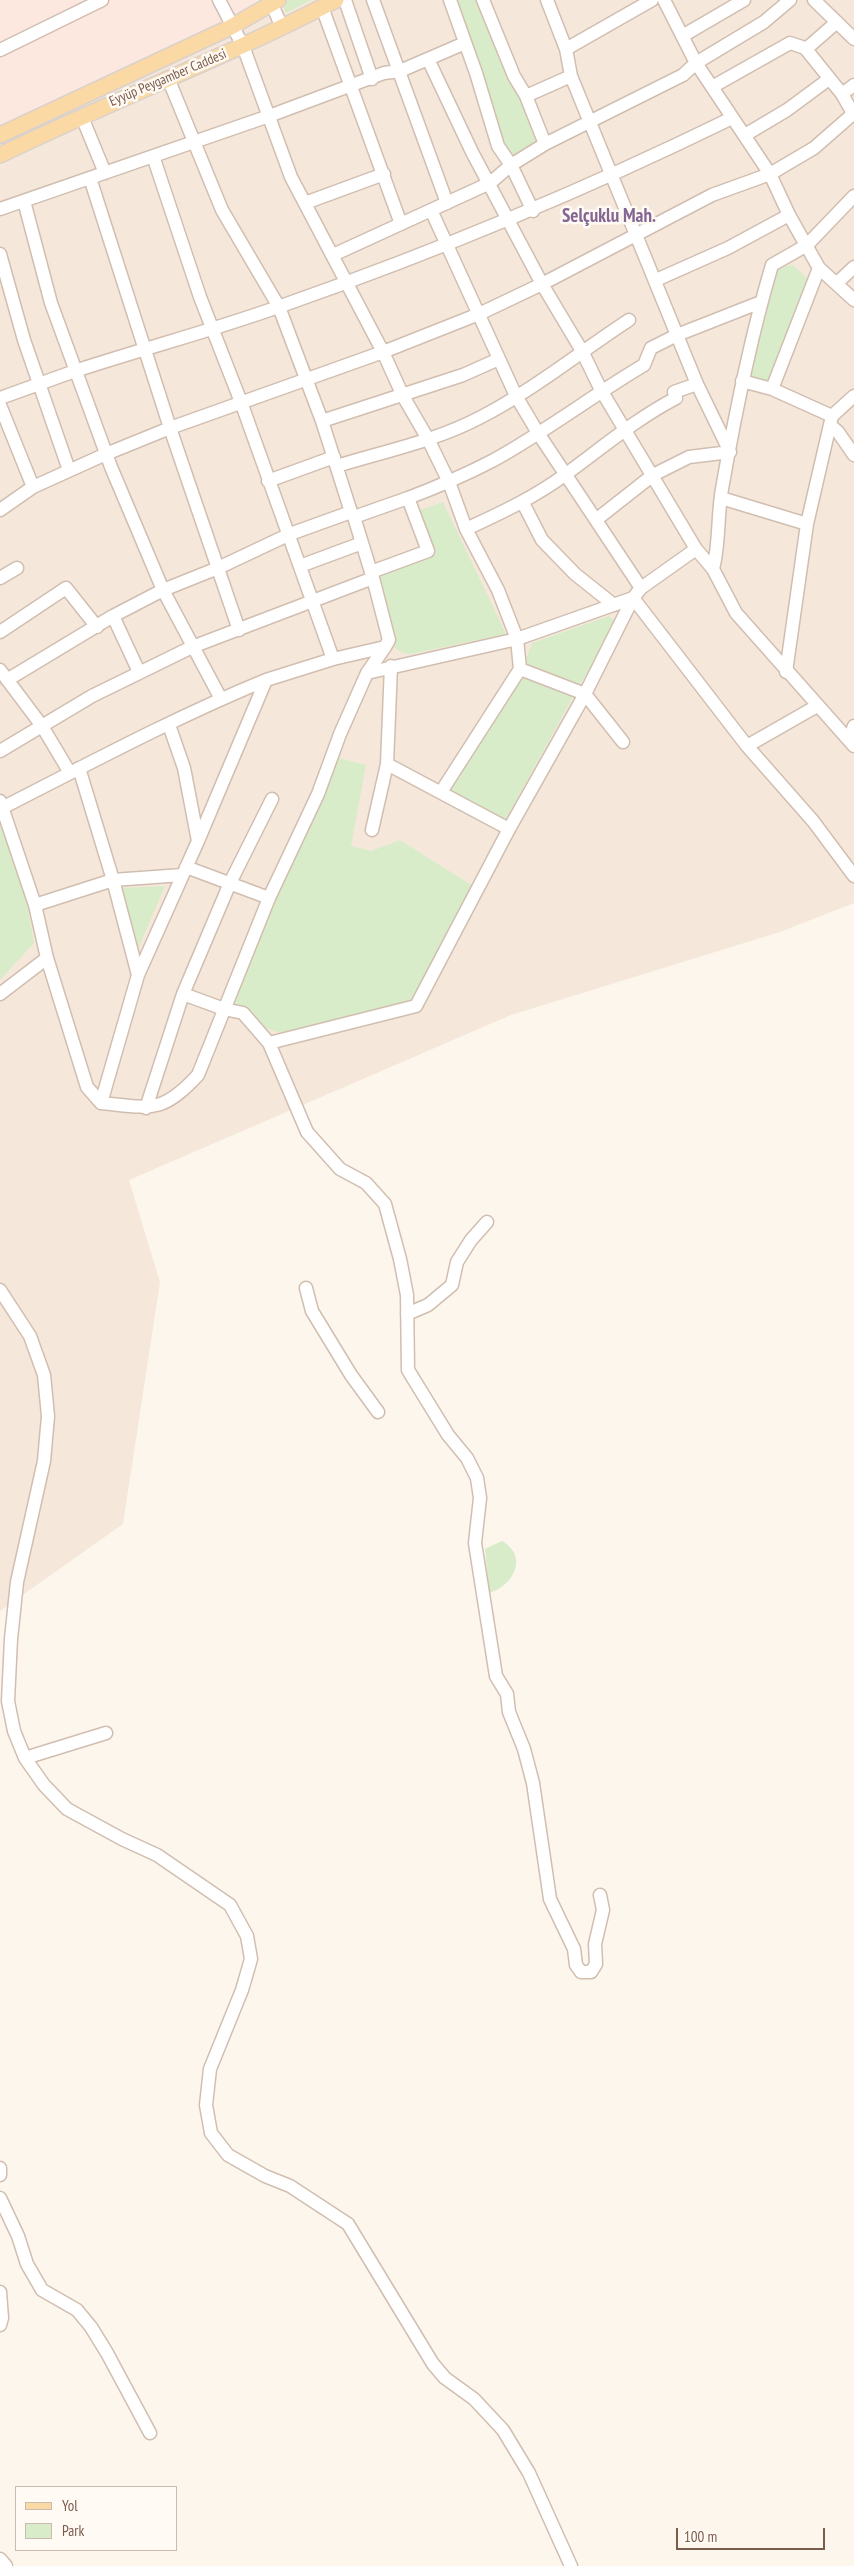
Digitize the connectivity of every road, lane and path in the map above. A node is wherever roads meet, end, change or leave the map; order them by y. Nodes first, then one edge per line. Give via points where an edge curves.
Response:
1 (102, 0) edge
2 (219, 0) edge
3 (345, 0) edge
4 (373, 0) edge
5 (450, 0) edge
6 (483, 0) edge
7 (547, 0) edge
8 (652, 0) edge
9 (664, 0) edge
10 (744, 0) edge
11 (790, 0) edge
12 (814, 0) edge
13 (273, 1) edge
14 (329, 4) edge
15 (81, 5) edge
16 (837, 22) junction
17 (281, 26) junction
18 (232, 27) junction
19 (684, 35) junction
20 (854, 39) edge
21 (465, 43) junction
22 (243, 46) junction
23 (566, 49) junction
24 (806, 49) junction
25 (0, 50) edge
26 (428, 59) junction
27 (696, 63) junction
28 (400, 71) junction
29 (571, 76) junction
30 (168, 78) junction
31 (829, 78) junction
32 (372, 79) junction
33 (854, 85) edge
34 (352, 87) junction
35 (712, 87) junction
36 (842, 94) junction
37 (526, 96) junction
38 (853, 114) edge
39 (269, 116) junction
40 (82, 117) junction
41 (732, 118) junction
42 (590, 123) junction
43 (0, 135) edge
44 (745, 135) junction
45 (192, 141) junction
46 (545, 144) junction
47 (0, 155) edge
48 (153, 156) junction
49 (511, 165) junction
50 (105, 173) junction
51 (384, 174) junction
52 (770, 174) junction
53 (612, 176) junction
54 (90, 178) junction
55 (490, 183) junction
56 (854, 196) edge
57 (24, 201) junction
58 (305, 203) junction
59 (447, 203) junction
60 (0, 209) edge
61 (431, 210) junction
62 (533, 211) junction
63 (789, 215) junction
64 (508, 221) junction
65 (401, 224) junction
66 (636, 234) junction
67 (448, 244) junction
68 (807, 245) junction
69 (0, 254) edge
70 (333, 255) junction
71 (854, 267) edge
72 (819, 268) junction
73 (656, 280) junction
74 (347, 282) junction
75 (837, 283) junction
76 (542, 284) junction
77 (854, 300) edge
78 (761, 302) junction
79 (280, 307) junction
80 (479, 314) junction
81 (628, 320) dead end
82 (212, 329) junction
83 (677, 335) junction
84 (144, 349) junction
85 (582, 351) junction
86 (384, 352) junction
87 (499, 359) junction
88 (76, 371) junction
89 (308, 379) junction
90 (742, 381) junction
91 (697, 384) junction
92 (41, 385) junction
93 (772, 389) junction
94 (601, 390) junction
95 (403, 396) junction
96 (516, 396) junction
97 (854, 396) edge
98 (0, 398) edge
99 (242, 402) junction
100 (0, 405) edge
101 (322, 421) junction
102 (831, 421) junction
103 (170, 428) junction
104 (625, 428) junction
105 (538, 433) junction
106 (428, 439) junction
107 (730, 452) junction
108 (106, 454) junction
109 (854, 455) edge
110 (336, 462) junction
111 (69, 470) junction
112 (566, 474) junction
113 (652, 475) junction
114 (268, 481) junction
115 (449, 482) junction
116 (33, 487) junction
117 (408, 498) junction
118 (721, 498) junction
119 (523, 503) junction
120 (0, 510) edge
121 (352, 514) junction
122 (597, 519) junction
123 (807, 524) junction
124 (466, 529) junction
125 (290, 534) junction
126 (362, 543) junction
127 (696, 549) junction
128 (300, 566) junction
129 (17, 568) dead end
130 (218, 568) junction
131 (714, 569) junction
132 (372, 575) junction
133 (0, 578) edge
134 (641, 588) junction
135 (163, 590) junction
136 (632, 598) junction
137 (312, 600) junction
138 (614, 605) junction
139 (113, 616) junction
140 (97, 627) junction
141 (239, 630) junction
142 (0, 632) edge
143 (517, 639) junction
144 (192, 647) junction
145 (385, 647) junction
146 (333, 659) junction
147 (391, 666) junction
148 (520, 669) junction
149 (139, 672) junction
150 (786, 672) junction
151 (367, 673) junction
152 (4, 675) edge
153 (266, 680) junction
154 (586, 694) junction
155 (221, 698) junction
156 (817, 706) junction
157 (169, 725) junction
158 (42, 726) junction
159 (854, 726) edge
160 (623, 742) dead end
161 (851, 743) edge
162 (748, 746) junction
163 (0, 751) edge
164 (387, 764) junction
165 (74, 771) junction
166 (441, 792) junction
167 (272, 799) dead end
168 (2, 804) edge
169 (509, 829) junction
170 (372, 830) dead end
171 (198, 841) junction
172 (184, 871) junction
173 (854, 876) edge
174 (112, 880) junction
175 (230, 883) junction
176 (269, 898) junction
177 (36, 904) junction
178 (47, 958) junction
179 (138, 975) junction
180 (0, 994) edge
181 (183, 994) junction
182 (224, 1009) junction
183 (269, 1043) junction
184 (101, 1103) junction
185 (146, 1108) junction
186 (487, 1222) dead end
187 (306, 1288) dead end
188 (0, 1290) edge
189 (407, 1314) junction
190 (378, 1412) dead end
191 (106, 1732) dead end
192 (25, 1758) junction
193 (600, 1895) dead end
194 (0, 2168) edge
195 (0, 2175) edge
196 (0, 2198) edge
197 (0, 2292) edge
198 (0, 2325) edge
199 (150, 2433) dead end
200 (0, 2559) edge
201 (6, 2566) edge
202 (571, 2566) edge

1 - 15 street
2 - 18 street
3 - 32 street
4 - 28 street
5 - 21 street
6 - 37 street via 514,76
7 - 23 street
8 - 23 street
9 - 19 street
10 - 19 street
11 - 27 street via 764,22
12 - 16 street
13 - 17 street
13 - 18 main road, Eyyüp Peygamber Caddesi
14 - 17 main road, Eyyüp Peygamber Caddesi
14 - 34 street
15 - 25 street
16 - 20 street
16 - 24 street
17 - 22 main road, Eyyüp Peygamber Caddesi
18 - 22 street
18 - 43 main road, Eyyüp Peygamber Caddesi
19 - 27 street
21 - 26 street
21 - 49 street via 498,146
22 - 30 main road, Eyyüp Peygamber Caddesi
22 - 39 street
23 - 29 street
24 - 31 street
24 - 35 street via 790,43
26 - 28 street
26 - 55 street
27 - 35 street
27 - 42 street via 683,75
28 - 32 street
28 - 59 street
29 - 37 street
29 - 42 street
30 - 40 main road, Eyyüp Peygamber Caddesi
30 - 45 street
31 - 36 street
31 - 44 street via 787,110
32 - 34 street
33 - 36 street
34 - 39 street
34 - 51 street
35 - 41 street
36 - 38 street
37 - 46 street
38 - 52 street via 814,148
39 - 45 street
39 - 58 street via 291,177
40 - 47 main road, Eyyüp Peygamber Caddesi
40 - 50 street
41 - 44 street
41 - 53 street
42 - 46 street
42 - 53 street
44 - 52 street
45 - 48 street
45 - 79 street via 222,210
46 - 49 street
48 - 50 street
48 - 82 street
49 - 55 street
49 - 62 street
50 - 54 street
51 - 58 street
51 - 65 street
52 - 63 street
52 - 66 street via 712,195
53 - 62 street
53 - 66 street
54 - 57 street
54 - 84 street
55 - 59 street
55 - 64 street
56 - 68 street
57 - 60 street
57 - 88 street via 51,303
58 - 70 street
59 - 61 street
61 - 65 street
61 - 67 street
62 - 64 street
63 - 68 street
63 - 73 street via 728,248
64 - 67 street
64 - 76 street
65 - 70 street
66 - 73 street
66 - 76 street
67 - 74 street
67 - 80 street
68 - 72 street
68 - 78 street via 772,265
69 - 92 street via 24,340
70 - 74 street
71 - 75 street
72 - 75 street
72 - 93 street
73 - 83 street
74 - 79 street
74 - 86 street
75 - 77 street
76 - 80 street
76 - 85 street
78 - 83 street
78 - 90 street
79 - 82 street
79 - 89 street
80 - 86 street
80 - 87 street
81 - 85 street
82 - 84 street
82 - 99 street
83 - 91 street
83 - 94 street via 651,348 644,365
84 - 88 street
84 - 103 street
85 - 94 street
85 - 96 street
86 - 89 street
86 - 95 street
87 - 95 street
87 - 96 street
88 - 92 street
88 - 108 street
89 - 99 street
89 - 101 street
90 - 93 street
90 - 107 street
91 - 104 street via 674,392 676,398
91 - 107 street
92 - 98 street
92 - 111 street
93 - 102 street
94 - 104 street
94 - 105 street
95 - 101 street
95 - 106 street
96 - 105 street
96 - 106 street via 481,417
97 - 102 street
99 - 103 street
99 - 114 street
100 - 116 street
101 - 110 street
102 - 109 street
102 - 123 street
103 - 108 street
103 - 130 street
104 - 112 street
104 - 113 street
105 - 112 street
105 - 115 street
106 - 110 street
106 - 115 street
107 - 113 street via 689,457
107 - 118 street
108 - 111 street
108 - 135 street
110 - 114 street
110 - 121 street
111 - 116 street
112 - 119 street
112 - 122 street
113 - 122 street
113 - 127 street
114 - 125 street
115 - 117 street
115 - 124 street
116 - 120 street
117 - 121 street
117 - 132 street via 428,551
118 - 123 street
118 - 131 street
119 - 124 street
119 - 138 street via 542,540 575,574
121 - 125 street
121 - 126 street
122 - 134 street
123 - 150 street
124 - 143 street via 498,590
125 - 128 street
125 - 130 street
126 - 128 street
126 - 132 street
127 - 131 street
127 - 134 street
128 - 137 street
129 - 133 street
130 - 135 street
130 - 141 street
131 - 150 street via 736,613
132 - 137 street
132 - 145 street via 390,640
134 - 136 street
135 - 139 street
135 - 144 street
136 - 138 street
136 - 154 street
136 - 162 street
137 - 141 street
137 - 146 street
138 - 143 street
139 - 140 street
139 - 149 street
140 - 142 street via 66,588
140 - 152 street
141 - 144 street
143 - 147 street
143 - 148 street
144 - 149 street
144 - 155 street
145 - 146 street
145 - 151 street
146 - 153 street
147 - 151 street
147 - 164 street
148 - 154 street
148 - 166 street
149 - 158 street
150 - 156 street
151 - 176 street via 318,794
152 - 158 street
153 - 155 street
153 - 171 street
154 - 160 street
154 - 169 street
155 - 157 street
156 - 161 street
156 - 162 street
157 - 165 street
157 - 171 street via 184,768
158 - 163 street
158 - 165 street
159 - 161 street
162 - 173 street via 813,821
164 - 166 street
164 - 170 street
165 - 168 street
165 - 174 street
166 - 169 street
167 - 175 street
168 - 177 street
169 - 183 street via 416,1006
171 - 172 street
172 - 174 street
172 - 175 street
172 - 179 street
174 - 177 street
174 - 179 street
175 - 176 street
175 - 181 street
176 - 182 street
177 - 178 street
178 - 180 street
178 - 184 street via 87,1087
179 - 184 street
181 - 182 street
181 - 185 street
182 - 183 street via 243,1013
182 - 185 street via 198,1075 180,1095 164,1104
183 - 189 street via 307,1132 340,1169 366,1183 385,1204 400,1259
184 - 185 street
186 - 189 street via 457,1262 452,1285 428,1305
187 - 190 street via 312,1311
188 - 192 street via 30,1336 44,1375 48,1416 44,1461 18,1582 11,1639 8,1701 14,1731
189 - 193 street via 408,1370 477,1478 480,1498 476,1543 496,1676 507,1694 509,1712 533,1783 550,1899 574,1949 576,1965 582,1972 591,1972 596,1964 595,1944 603,1910
191 - 192 street
192 - 202 street via 44,1785 67,1808 157,1855 230,1905 247,1936 251,1959 210,2069 206,2104 211,2132 228,2155 290,2186 348,2224 433,2364 445,2378 474,2399 502,2430 529,2473
194 - 195 street
196 - 199 street via 27,2264 42,2290 77,2310 91,2327
197 - 198 street
200 - 201 street

